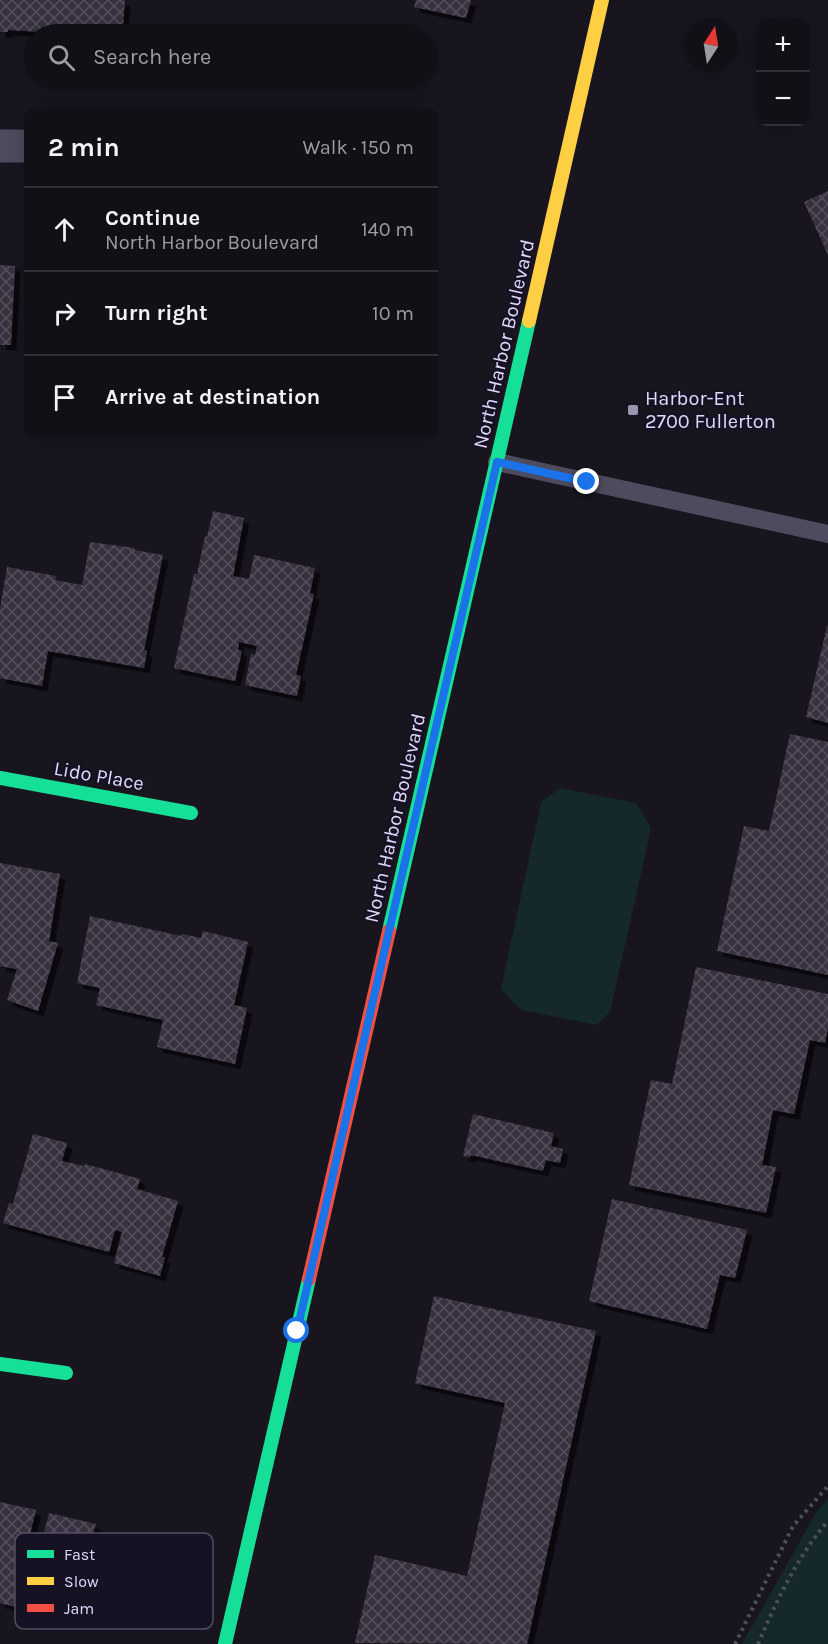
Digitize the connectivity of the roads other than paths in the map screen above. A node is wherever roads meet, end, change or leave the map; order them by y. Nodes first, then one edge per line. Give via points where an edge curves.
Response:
1 (602, 0) edge
2 (0, 146) edge
3 (24, 146) edge
4 (497, 462) junction
5 (828, 534) edge
6 (0, 778) edge
7 (191, 813) dead end
8 (0, 1364) edge
9 (66, 1373) dead end
10 (225, 1644) edge

1 - 4 main road, North Harbor Boulevard
2 - 3 street
4 - 5 lane
4 - 10 main road, North Harbor Boulevard
6 - 7 main road, Lido Place
8 - 9 main road

